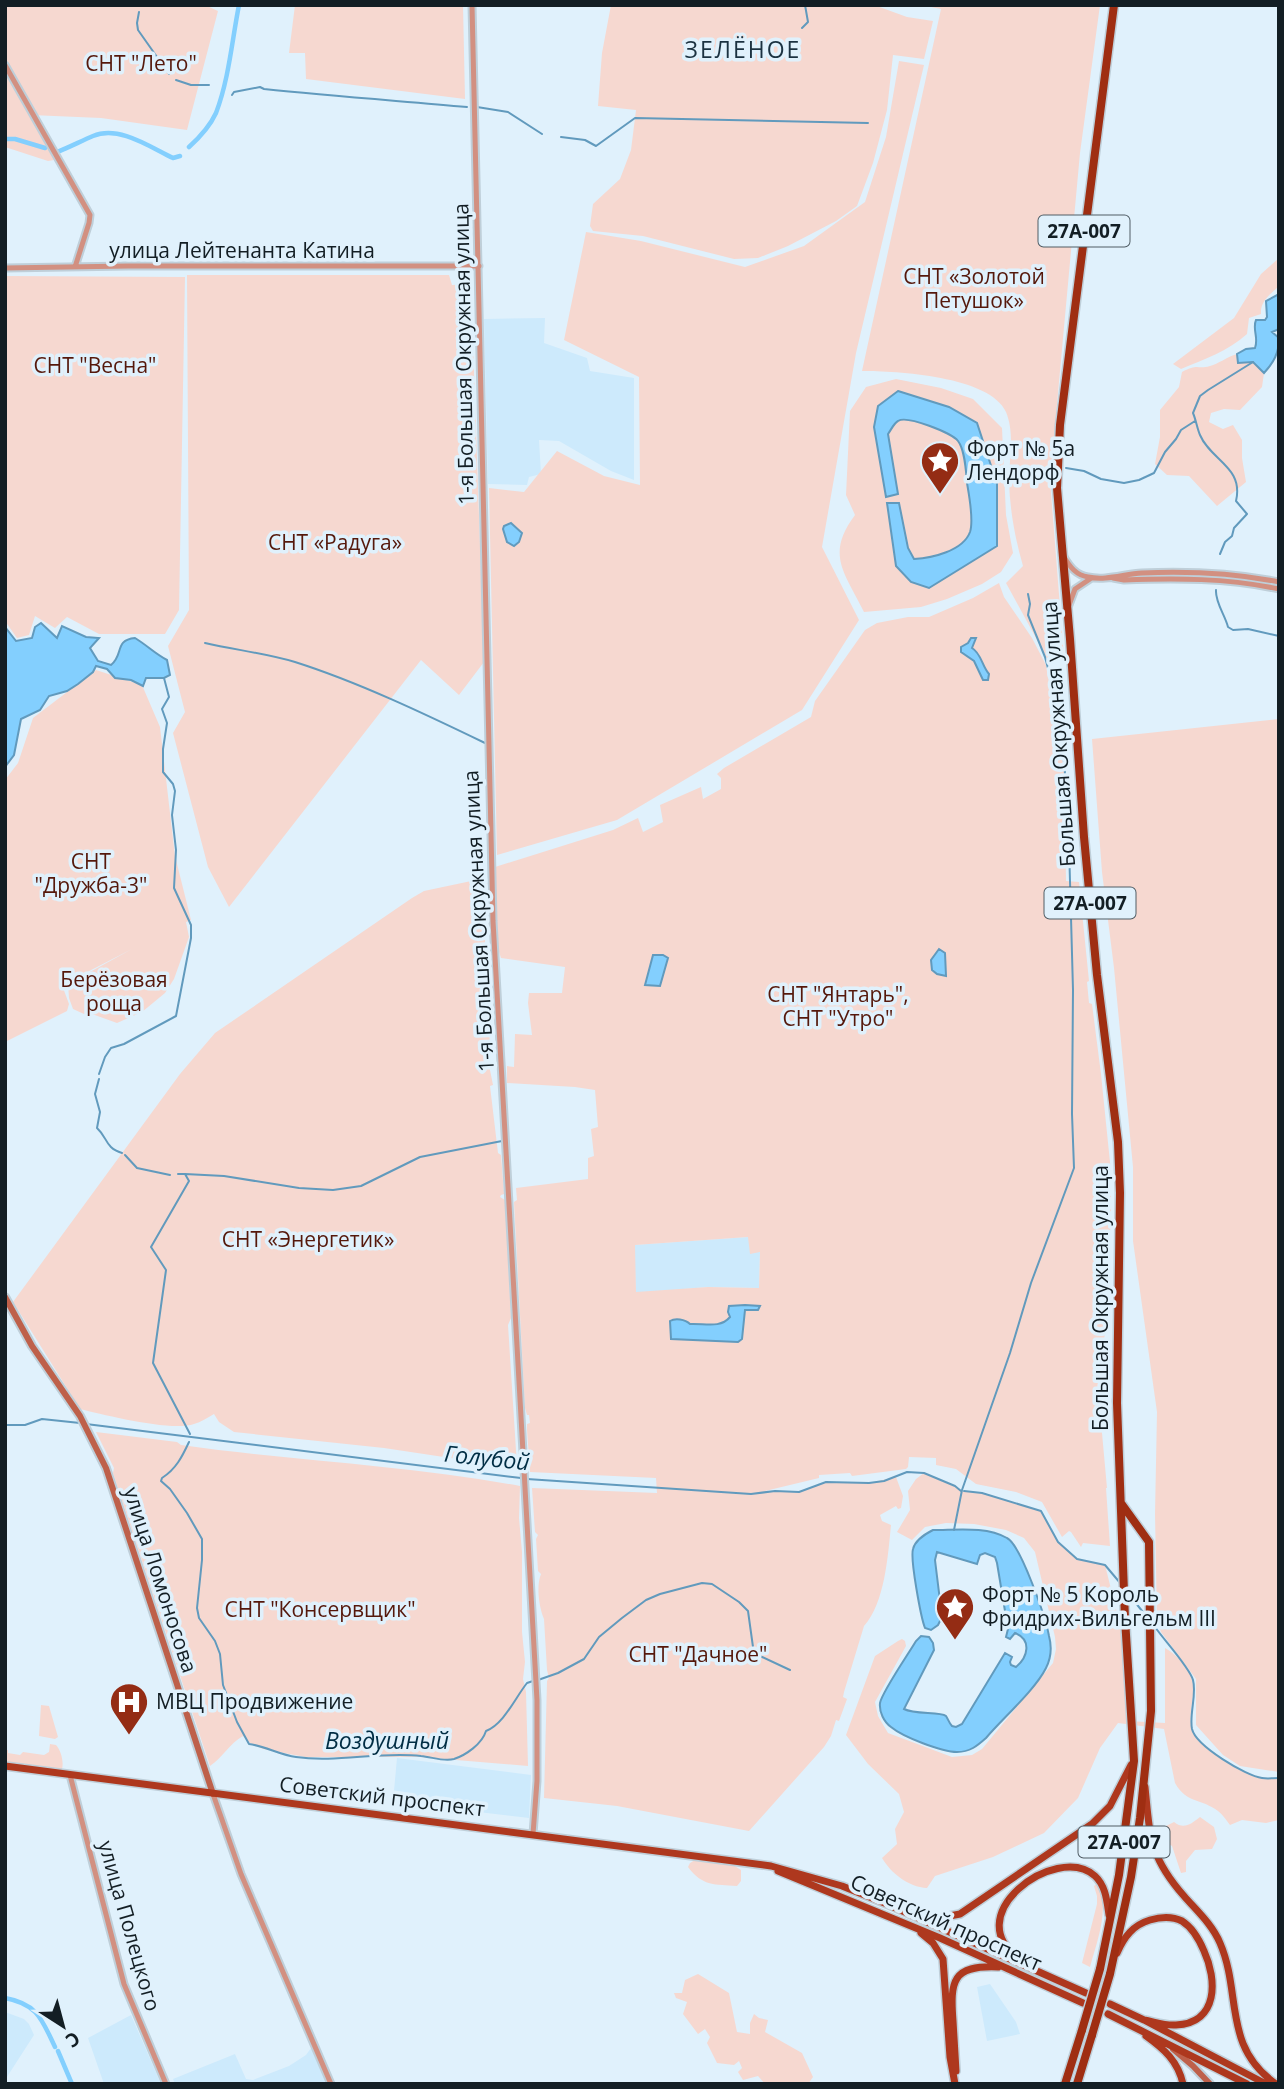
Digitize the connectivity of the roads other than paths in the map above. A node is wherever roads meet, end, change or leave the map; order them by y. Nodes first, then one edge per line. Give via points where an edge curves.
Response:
1 (472, 5) edge
2 (1114, 5) edge
3 (5, 65) edge
4 (479, 266) junction
5 (75, 267) junction
6 (5, 268) edge
7 (1063, 554) junction
8 (1093, 578) junction
9 (1113, 578) junction
10 (1279, 582) edge
11 (1279, 589) edge
12 (1068, 611) junction
13 (5, 1297) edge
14 (1121, 1503) junction
15 (1133, 1761) junction
16 (5, 1766) edge
17 (70, 1775) junction
18 (1145, 1784) junction
19 (213, 1794) junction
20 (533, 1834) junction
21 (754, 1863) junction
22 (887, 1904) junction
23 (1110, 1923) junction
24 (908, 1924) junction
25 (1113, 1961) junction
26 (1002, 1967) junction
27 (1054, 1979) junction
28 (1086, 1993) dead end
29 (1083, 2003) dead end
30 (1110, 2004) dead end
31 (1108, 2014) dead end
32 (1144, 2020) junction
33 (1128, 2024) junction
34 (1157, 2037) junction
35 (1065, 2081) edge
36 (166, 2084) edge
37 (331, 2084) edge
38 (957, 2084) edge
39 (1077, 2084) edge
40 (1183, 2084) edge
41 (1210, 2084) edge
42 (1247, 2084) edge
43 (1266, 2084) edge
44 (1276, 2084) edge

1 - 4 street, 1-я Большая Окружная улица
2 - 7 highway, Большая Окружная улица / 27А-007 via 1060,425 1057,488
3 - 5 street via 90,215
4 - 5 street, улица Лейтенанта Катина
4 - 20 street, 1-я Большая Окружная улица via 491,870 537,1722
5 - 6 street, улица Лейтенанта Катина
7 - 8 street via 1075,572
7 - 12 highway, Большая Окружная улица / 27А-007
8 - 9 street
8 - 12 street via 1073,592
9 - 10 street via 1198,573
9 - 11 street via 1209,579
12 - 14 highway, Большая Окружная улица / 27А-007 via 1085,851 1118,1142
13 - 19 main road, улица Ломоносова via 106,1468
14 - 15 highway, Большая Окружная улица / 27А-007
14 - 18 highway via 1149,1542 1151,1700
15 - 22 main road via 1110,1806 1092,1824 960,1914 927,1917
15 - 23 highway, Большая Окружная улица / 27А-007
16 - 17 main road, Советский проспект
17 - 19 main road, Советский проспект
17 - 36 street, улица Полецкого via 124,1984
18 - 25 highway
18 - 44 main road via 1154,1850 1219,1941 1240,2037 1253,2062
19 - 20 main road, Советский проспект
19 - 37 street, улица Ломоносова via 241,1874
20 - 21 main road, Советский проспект
21 - 22 main road, Советский проспект via 826,1881
21 - 24 main road, Советский проспект
22 - 27 main road, Советский проспект
23 - 27 main road via 1100,1881 1074,1866 1048,1871 1011,1895 999,1918 1002,1937 1018,1958
23 - 35 highway, 27А-007, bridge
24 - 26 main road, Советский проспект
24 - 38 main road via 933,1942 943,1959 950,2057
25 - 32 main road via 1134,1928 1158,1918 1182,1922 1201,1943 1214,1985 1205,2011 1178,2025
25 - 39 highway, bridge
26 - 29 main road, Советский проспект
26 - 38 main road via 965,1971 952,1988
27 - 28 main road, Советский проспект
30 - 32 main road
31 - 33 main road
32 - 43 main road
33 - 34 main road
33 - 40 main road via 1170,2055
34 - 41 main road
34 - 42 main road

